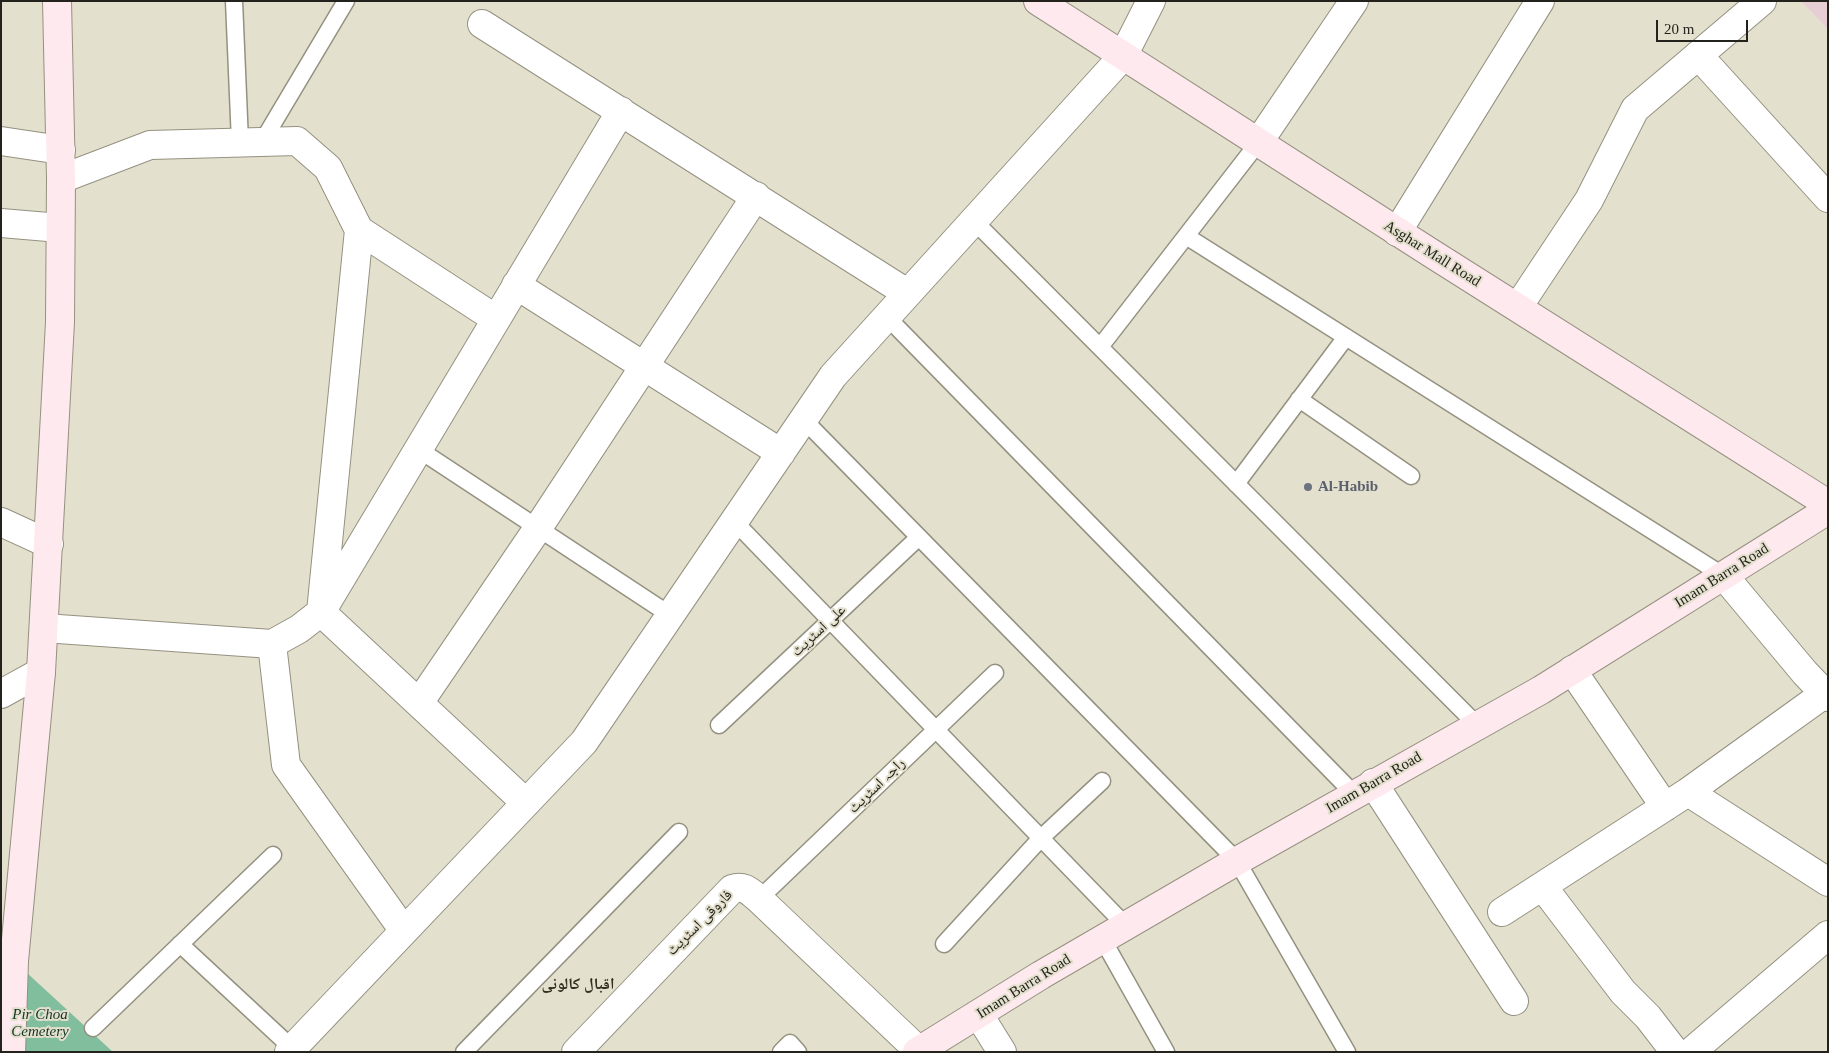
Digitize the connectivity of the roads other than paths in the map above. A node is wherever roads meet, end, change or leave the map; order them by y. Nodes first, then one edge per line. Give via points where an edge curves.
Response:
1 (57, 1) edge
2 (234, 1) edge
3 (346, 1) edge
4 (1038, 1) edge
5 (1151, 1) edge
6 (1354, 1) edge
7 (1540, 1) edge
8 (1762, 1) edge
9 (482, 24) dead end
10 (1698, 55) junction
11 (1123, 56) junction
12 (620, 111) junction
13 (1, 141) edge
14 (251, 142) junction
15 (1258, 143) junction
16 (60, 150) junction
17 (61, 179) junction
18 (756, 196) junction
19 (1828, 198) edge
20 (974, 220) junction
21 (1, 223) edge
22 (60, 228) junction
23 (359, 230) junction
24 (1397, 232) junction
25 (1186, 236) junction
26 (516, 285) junction
27 (907, 292) junction
28 (1518, 307) junction
29 (886, 316) junction
30 (496, 319) junction
31 (1346, 337) junction
32 (1100, 347) junction
33 (645, 366) junction
34 (1299, 399) junction
35 (803, 420) junction
36 (418, 449) junction
37 (781, 452) junction
38 (1411, 476) dead end
39 (1236, 484) junction
40 (1828, 504) edge
41 (1828, 510) edge
42 (734, 521) junction
43 (1, 522) edge
44 (538, 528) junction
45 (919, 537) junction
46 (49, 544) junction
47 (1724, 576) junction
48 (321, 612) junction
49 (670, 614) junction
50 (830, 621) junction
51 (44, 628) junction
52 (272, 644) junction
53 (1572, 670) junction
54 (41, 672) junction
55 (995, 673) dead end
56 (1, 694) edge
57 (1826, 696) edge
58 (419, 703) junction
59 (719, 725) dead end
60 (1477, 725) junction
61 (936, 729) junction
62 (1102, 780) dead end
63 (1364, 788) junction
64 (1688, 792) junction
65 (526, 803) junction
66 (1666, 807) junction
67 (678, 832) dead end
68 (1041, 838) junction
69 (273, 855) dead end
70 (1237, 861) junction
71 (1828, 882) edge
72 (1543, 887) junction
73 (759, 899) junction
74 (1502, 912) dead end
75 (1126, 926) junction
76 (9, 927) edge
77 (404, 931) junction
78 (1828, 935) edge
79 (1103, 940) junction
80 (180, 944) junction
81 (944, 944) dead end
82 (1514, 1001) dead end
83 (979, 1015) junction
84 (93, 1028) dead end
85 (293, 1051) edge
86 (918, 1051) edge
87 (11, 1052) edge
88 (464, 1052) edge
89 (576, 1052) edge
90 (781, 1052) edge
91 (798, 1052) edge
92 (1002, 1052) edge
93 (1166, 1052) edge
94 (1346, 1052) edge
95 (1675, 1052) edge
96 (1691, 1052) edge

1 - 16 street
2 - 14 lane
3 - 14 lane
4 - 11 street, Asghar Mall Road
5 - 11 street
6 - 15 street
7 - 24 street
8 - 10 street
9 - 12 street
10 - 19 street
10 - 28 street via 1635,109 1589,200
11 - 15 street, Asghar Mall Road
11 - 20 street
12 - 18 street
12 - 26 street
13 - 16 street
14 - 17 street via 150,145
14 - 23 street via 297,141 328,168
15 - 24 street, Asghar Mall Road
15 - 25 lane
16 - 17 street
17 - 22 street
18 - 27 street
18 - 33 street
20 - 27 street
20 - 32 lane
21 - 22 street
22 - 46 street via 60,322
23 - 30 street
23 - 48 street
24 - 28 street, Asghar Mall Road
25 - 31 lane
25 - 32 lane
26 - 30 street
26 - 33 street
27 - 29 street
28 - 40 street, Asghar Mall Road
29 - 35 street via 833,376
29 - 63 lane
30 - 36 street
31 - 34 lane
31 - 47 lane
32 - 39 lane
33 - 37 street
33 - 44 street
34 - 38 lane
34 - 39 lane
35 - 37 street
35 - 45 lane
36 - 44 lane
36 - 48 street
37 - 42 street
39 - 60 lane
41 - 47 street, Imam Barra Road
42 - 49 street
42 - 50 lane
43 - 46 street
44 - 49 lane
44 - 58 street
45 - 50 lane, علی اسٹریٹ
45 - 70 lane
46 - 51 street
47 - 53 street, Imam Barra Road
47 - 57 street
48 - 52 street
48 - 58 street
49 - 65 street via 584,742
50 - 59 lane, علی اسٹریٹ
50 - 61 lane
51 - 52 street
51 - 54 street
52 - 77 street via 286,765
53 - 60 street, Imam Barra Road
53 - 66 street
54 - 56 street
54 - 76 street
55 - 61 lane, راجہ اسٹریٹ
57 - 64 street
58 - 65 street
60 - 63 street, Imam Barra Road
61 - 68 lane
61 - 73 lane, راجہ اسٹریٹ
62 - 68 lane
63 - 70 street, Imam Barra Road
63 - 82 street
64 - 66 street
64 - 71 street
65 - 77 street
66 - 72 street
67 - 88 lane
68 - 75 lane
68 - 81 lane
69 - 80 lane
70 - 75 street, Imam Barra Road
70 - 94 lane
72 - 74 street
72 - 95 street via 1623,992 1648,1017
73 - 86 street, فاروقی اسٹریٹ
73 - 89 street, فاروقی اسٹریٹ via 748,889 732,889
75 - 79 street, Imam Barra Road
76 - 87 street
77 - 85 street
78 - 96 street
79 - 83 street, Imam Barra Road
79 - 93 lane
80 - 84 lane
80 - 85 lane
83 - 86 street, Imam Barra Road
83 - 92 street
90 - 91 lane via 790,1043

